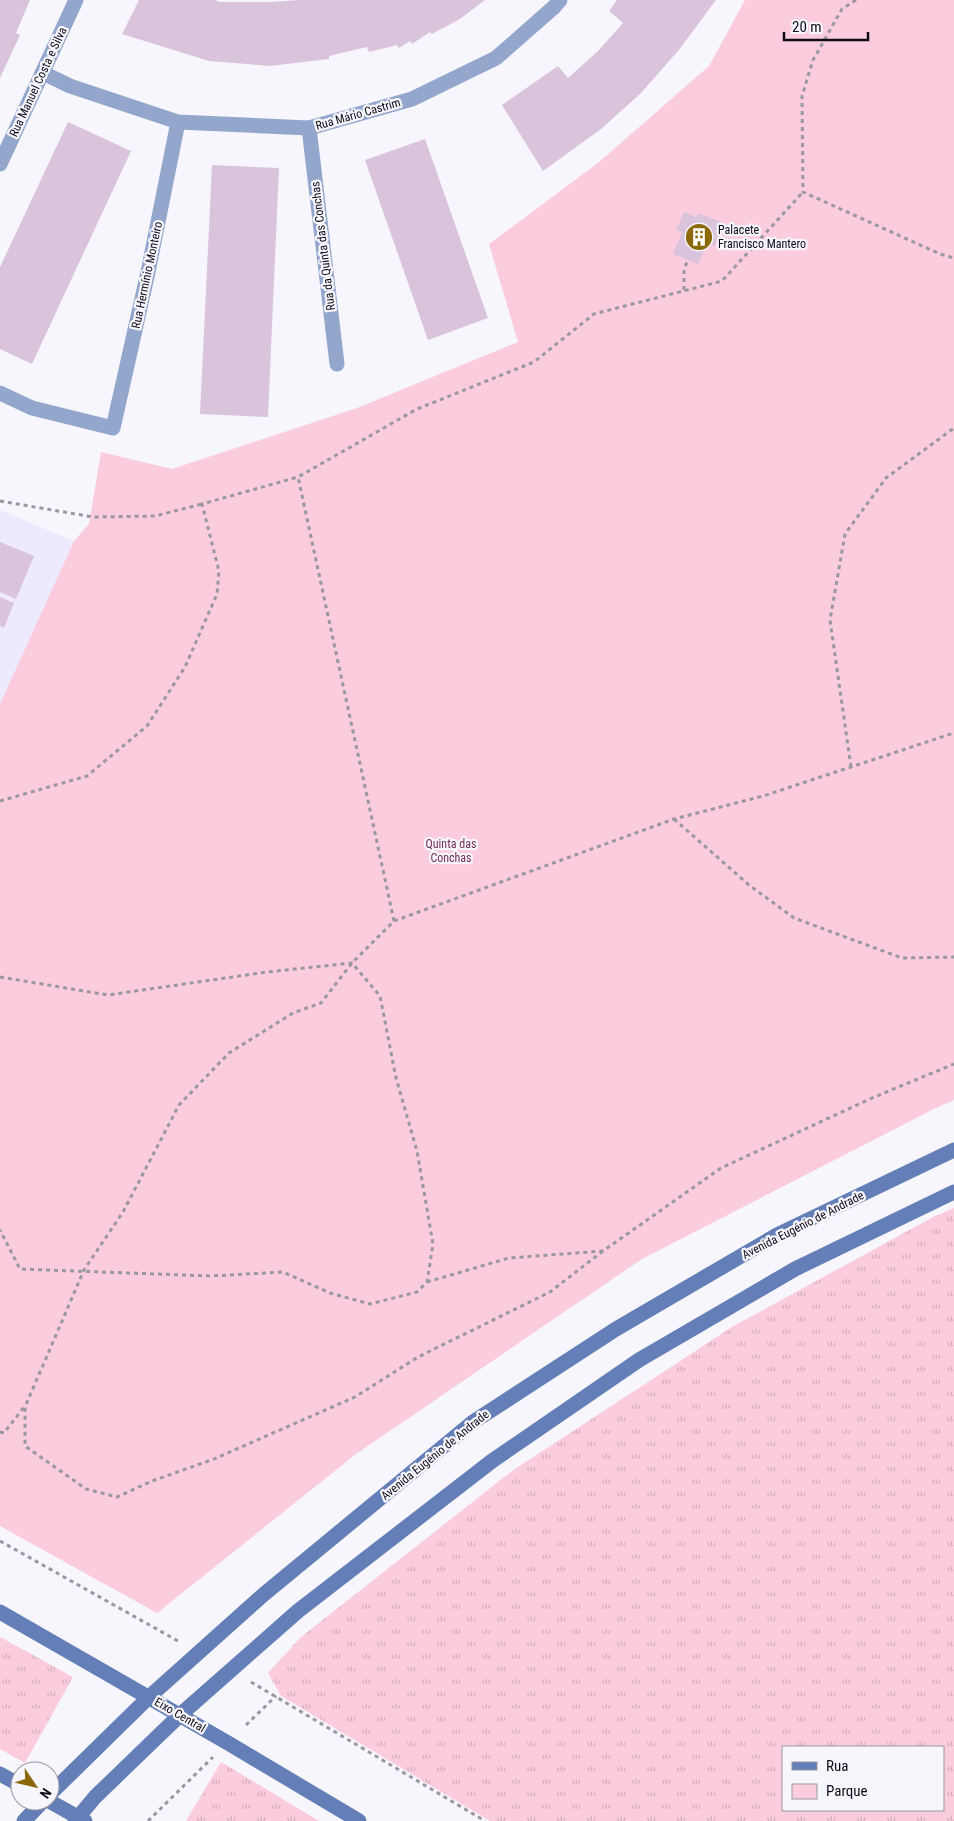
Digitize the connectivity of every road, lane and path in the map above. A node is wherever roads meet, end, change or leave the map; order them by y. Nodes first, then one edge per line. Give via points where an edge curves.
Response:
1 (76, 0) edge
2 (560, 0) edge
3 (856, 0) edge
4 (43, 73) junction
5 (178, 122) junction
6 (308, 128) junction
7 (0, 164) edge
8 (803, 192) junction
9 (954, 258) edge
10 (688, 260) dead end
11 (684, 290) junction
12 (337, 364) dead end
13 (0, 393) edge
14 (954, 428) edge
15 (298, 477) junction
16 (0, 501) edge
17 (202, 504) junction
18 (954, 733) edge
19 (851, 767) junction
20 (0, 801) edge
21 (674, 819) junction
22 (394, 921) junction
23 (954, 956) edge
24 (352, 963) junction
25 (0, 977) edge
26 (954, 1064) edge
27 (954, 1150) edge
28 (954, 1192) edge
29 (0, 1230) edge
30 (603, 1252) junction
31 (84, 1270) junction
32 (427, 1282) junction
33 (25, 1406) junction
34 (0, 1432) edge
35 (0, 1612) edge
36 (276, 1696) dead end
37 (149, 1698) junction
38 (180, 1715) junction
39 (246, 1725) dead end
40 (213, 1757) dead end
41 (60, 1784) edge
42 (60, 1808) edge
43 (34, 1811) edge
44 (79, 1820) edge
45 (24, 1821) edge
46 (148, 1821) edge
47 (359, 1821) edge

1 - 4 street, Rua Manuel Costa e Silva
2 - 6 street, Rua Mário Castrim via 496,58 412,99
3 - 8 path via 842,9 813,60 802,96
4 - 5 street, Rua Mário Castrim via 70,86
4 - 7 street, Rua Manuel Costa e Silva
5 - 6 street, Rua Mário Castrim
5 - 13 street, Rua Hermínio Monteiro via 113,428 32,408
6 - 12 street, Rua da Quinta das Conchas
8 - 9 path
8 - 11 path via 722,280
10 - 11 path via 684,269
11 - 15 path via 594,314 534,362 417,409
14 - 19 path via 886,478 845,534 830,620
15 - 17 path
15 - 22 path
16 - 17 path via 93,517 154,516
17 - 20 path via 219,571 217,594 185,668 147,726 87,776
18 - 19 path
19 - 21 path via 763,796
21 - 22 path
21 - 23 path via 749,885 794,918 902,958
22 - 24 path
24 - 25 path via 108,995
24 - 31 path via 321,1003 293,1013 229,1053 179,1105 123,1212
24 - 32 path via 380,996 396,1078 416,1151 433,1244
26 - 30 path via 721,1168
27 - 37 street, Avenida Eugénio de Andrade via 777,1235 616,1329 473,1422 263,1594
28 - 38 street via 795,1269 639,1360 492,1461 346,1573
29 - 31 path via 20,1269
30 - 32 path via 509,1258
30 - 33 path via 550,1292 418,1357 355,1397 214,1459 117,1497 86,1489 25,1446
31 - 32 path via 211,1276 284,1272 330,1293 370,1304 417,1292
31 - 33 path
33 - 34 path via 4,1433
35 - 37 street, Eixo Central
36 - 39 path
37 - 38 street, Eixo Central
37 - 41 street, Avenida Eugénio de Andrade
38 - 44 street via 95,1797
38 - 47 street, Eixo Central
40 - 46 path
42 - 44 street
43 - 45 street

